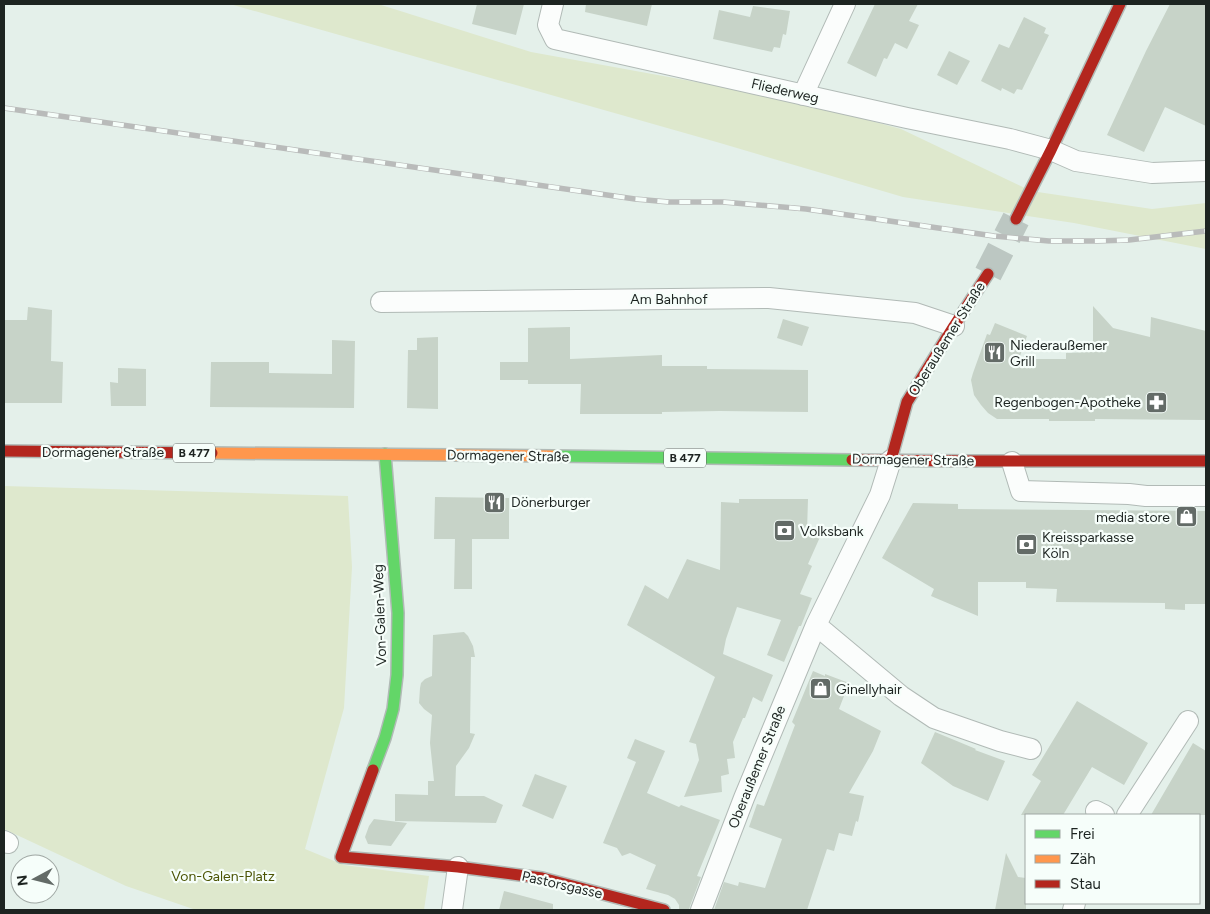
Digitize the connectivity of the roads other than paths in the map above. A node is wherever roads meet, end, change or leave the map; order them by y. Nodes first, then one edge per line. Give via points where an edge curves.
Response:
1 (553, 4) edge
2 (845, 4) edge
3 (1120, 4) edge
4 (803, 95) junction
5 (1051, 150) junction
6 (1206, 170) edge
7 (1016, 219) tunnel mouth
8 (988, 274) tunnel mouth
9 (381, 302) dead end
10 (954, 326) junction
11 (4, 451) edge
12 (385, 454) junction
13 (891, 460) junction
14 (1206, 461) edge
15 (1012, 462) junction
16 (1206, 496) edge
17 (816, 625) junction
18 (1188, 721) dead end
19 (1031, 749) dead end
20 (1128, 814) edge
21 (341, 857) joint
22 (458, 867) junction
23 (452, 910) edge
24 (664, 910) edge
25 (701, 910) edge

1 - 4 street, Fliederweg via 548,25 555,39
2 - 4 street
3 - 5 main road
4 - 5 street, Fliederweg
5 - 6 street, Fliederweg via 1076,161 1152,174
5 - 7 main road
8 - 10 main road, Oberaußemer Straße
9 - 10 street, Am Bahnhof via 769,298 915,313
10 - 13 main road, Oberaußemer Straße via 907,402
11 - 12 main road, Dormagener Straße / B 477
12 - 13 main road, Dormagener Straße / B 477
12 - 21 main road, Von-Galen-Weg via 398,613 397,675 385,738
13 - 15 main road, Dormagener Straße / B 477
13 - 17 street, Oberaußemer Straße via 880,495
14 - 15 main road, Dormagener Straße / B 477
15 - 16 street via 1020,491
17 - 19 street via 901,696 934,718
17 - 25 street, Oberaußemer Straße
18 - 20 street
21 - 22 main road, Pastorsgasse
22 - 23 street
22 - 24 main road, Pastorsgasse via 542,878

